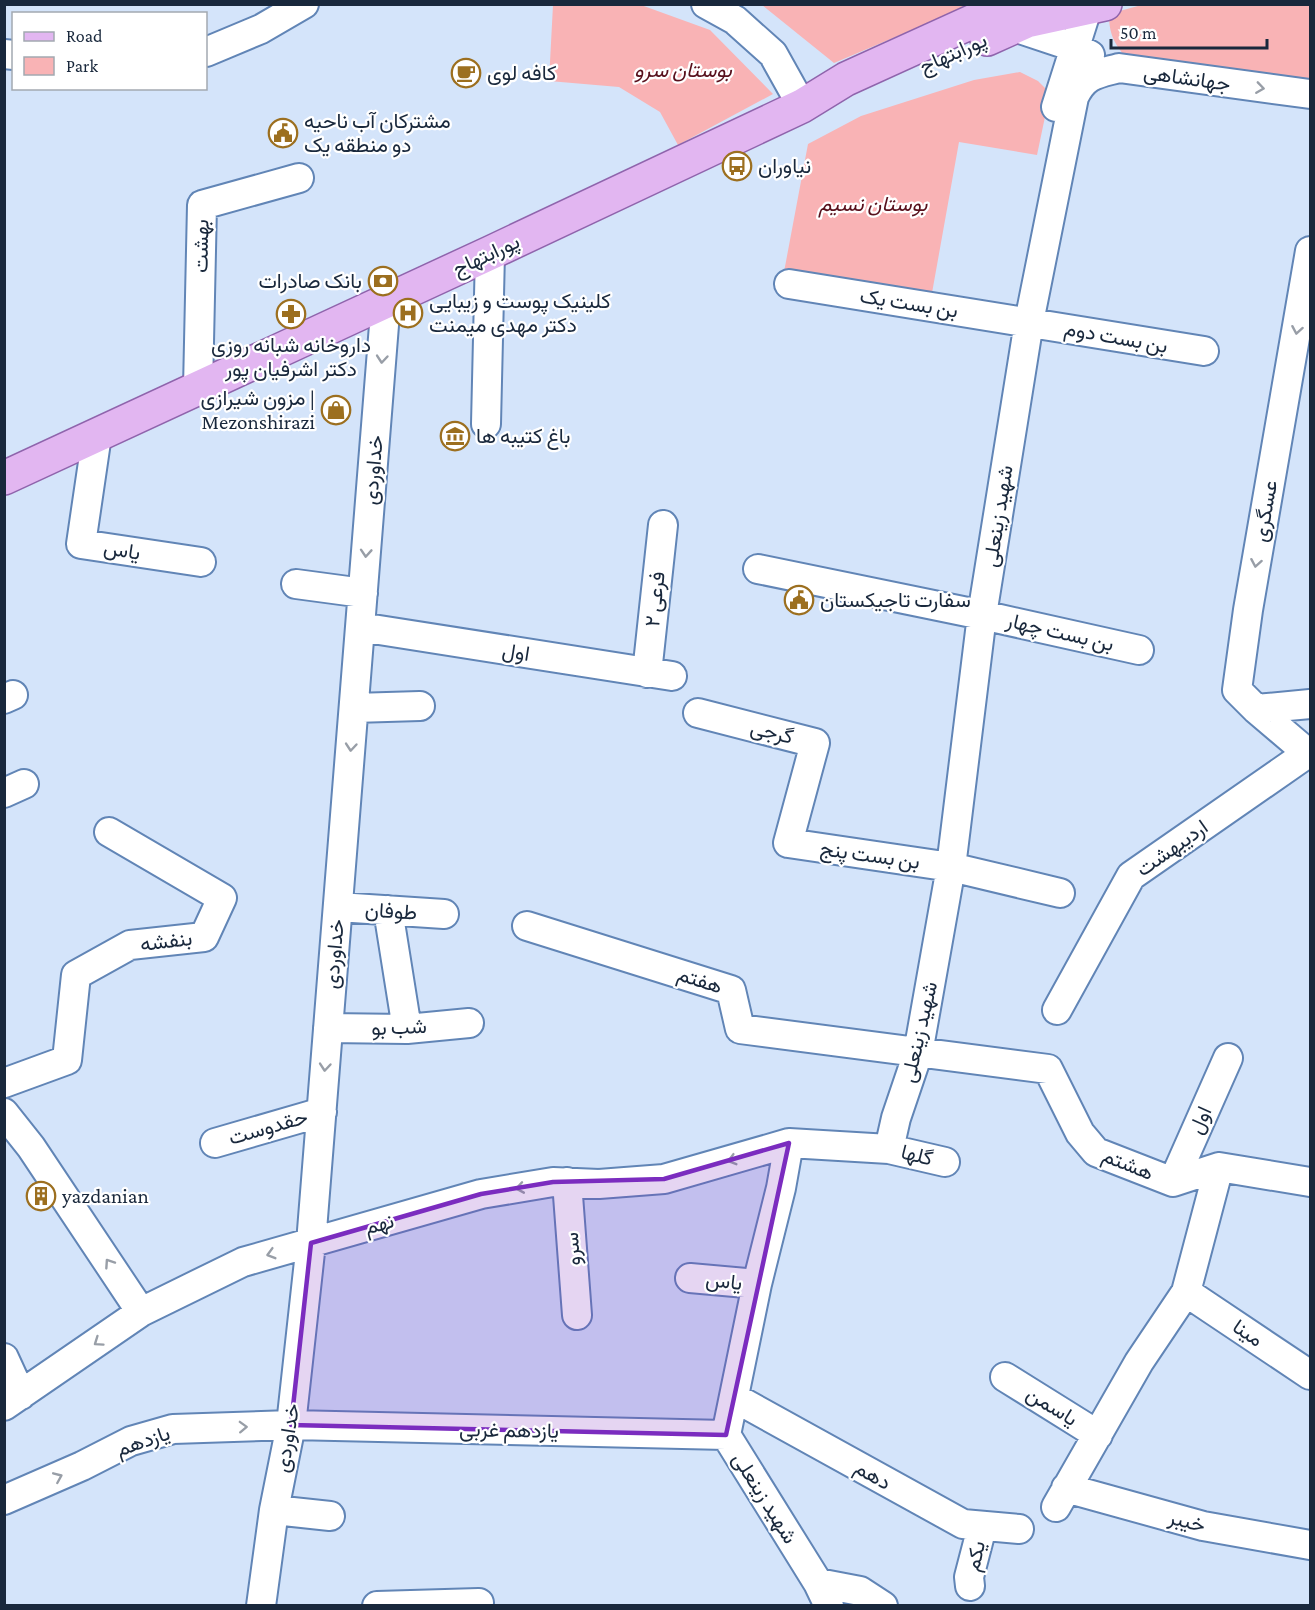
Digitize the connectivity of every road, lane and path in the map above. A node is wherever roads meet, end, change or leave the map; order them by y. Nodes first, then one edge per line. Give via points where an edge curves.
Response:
1 (304, 4) edge
2 (706, 4) edge
3 (1093, 6) edge
4 (1012, 16) edge
5 (1074, 47) junction
6 (207, 52) edge
7 (1119, 68) junction
8 (1311, 94) edge
9 (1074, 97) joint
10 (802, 106) junction
11 (299, 178) dead end
12 (1311, 251) edge
13 (490, 254) junction
14 (789, 284) dead end
15 (386, 300) junction
16 (1029, 322) junction
17 (1204, 351) dead end
18 (198, 388) junction
19 (486, 424) dead end
20 (97, 435) junction
21 (4, 478) edge
22 (663, 525) dead end
23 (201, 562) dead end
24 (758, 569) dead end
25 (296, 584) dead end
26 (363, 593) junction
27 (982, 615) junction
28 (360, 627) junction
29 (1139, 650) dead end
30 (659, 674) joint
31 (1311, 704) edge
32 (420, 706) dead end
33 (354, 708) junction
34 (1256, 709) junction
35 (698, 713) dead end
36 (1310, 754) edge
37 (109, 832) dead end
38 (788, 843) joint
39 (951, 867) junction
40 (1060, 893) dead end
41 (338, 907) junction
42 (388, 910) junction
43 (444, 914) dead end
44 (527, 926) dead end
45 (1057, 1011) dead end
46 (469, 1023) dead end
47 (328, 1028) junction
48 (407, 1029) junction
49 (918, 1053) junction
50 (1228, 1058) dead end
51 (4, 1083) edge
52 (322, 1112) junction
53 (4, 1113) edge
54 (215, 1143) dead end
55 (789, 1143) junction
56 (889, 1149) junction
57 (945, 1162) dead end
58 (1219, 1167) junction
59 (567, 1182) junction
60 (1173, 1182) junction
61 (1311, 1182) edge
62 (311, 1243) junction
63 (690, 1278) dead end
64 (757, 1284) junction
65 (1186, 1292) junction
66 (141, 1312) junction
67 (577, 1315) dead end
68 (4, 1358) edge
69 (1311, 1375) edge
70 (1005, 1377) dead end
71 (735, 1398) junction
72 (13, 1400) edge
73 (291, 1425) junction
74 (726, 1435) junction
75 (1098, 1435) junction
76 (4, 1500) edge
77 (274, 1510) junction
78 (330, 1516) dead end
79 (982, 1527) junction
80 (1019, 1529) dead end
81 (1311, 1545) edge
82 (970, 1586) dead end
83 (823, 1594) edge
84 (479, 1604) dead end
85 (261, 1605) edge
86 (377, 1605) edge
87 (884, 1605) edge

1 - 6 street via 261,29
2 - 10 street via 735,20 773,54
3 - 4 main road, پورابتهاج via 1027,21
3 - 5 street, شهید زینعلی
4 - 5 street
4 - 10 main road, پورابتهاج via 846,79
5 - 7 street
5 - 16 street, شهید زینعلی via 1059,95 1024,266
7 -> 8 street, جهانشاهی
7 - 9 street, جهانشاهی via 1091,75
9 - 16 street, شهید زینعلی
10 - 13 main road, پورابتهاج
11 - 18 street, بهشت via 202,205
12 -> 34 street, عسگری via 1237,690
13 - 15 main road, پورابتهاج
13 - 19 street
14 - 16 street, بن بست یک
15 - 18 main road, پورابتهاج
15 -> 26 street, خداوردی
16 - 17 street, بن بست دوم
16 - 27 street, شهید زینعلی
18 - 20 main road, پورابتهاج
20 - 21 main road, پورابتهاج
20 - 23 street, یاس via 81,544
22 - 30 street, فرعی ۲
24 - 27 street, بن بست چهار
25 - 26 street
26 - 28 street, خداوردی
27 - 29 street, بن بست چهار
27 - 39 street, شهید زینعلی
28 - 30 street, اول
28 - 33 street, خداوردی
31 - 34 street
32 - 33 street
33 -> 41 street, خداوردی
34 - 36 street
35 - 38 street, گرجی via 815,743
36 - 45 street, اردیبهشت via 1131,876
37 - 51 street, بنفشه via 222,898 204,937 130,945 76,975 66,1060
38 - 39 street, بن بست پنج
39 - 40 street, بن بست پنج
39 - 49 street, شهید زینعلی
41 - 42 street, طوفان
41 - 47 street, خداوردی
42 - 43 street, طوفان
42 - 48 street
44 - 49 street, هفتم via 731,990 740,1029
46 - 48 street, شب بو
47 - 48 street, شب بو
47 -> 52 street, خداوردی
49 - 56 street, شهید زینعلی
49 - 60 street, هشتم via 1048,1069 1080,1132 1096,1152
50 - 60 street, اول
52 - 54 street, حقدوست
52 - 62 street, خداوردی
66 -> 53 street
55 - 56 street
55 -> 59 street, نهم via 664,1179
55 - 64 street, شهید زینعلی
56 - 57 street, گلها
58 - 60 street, هشتم
58 - 61 street, هشتم
58 - 65 street
59 -> 62 street, نهم via 481,1194
59 - 67 street, سرو
62 -> 66 street, نهم via 243,1262
62 - 73 street, خداوردی
63 - 64 street, یاس
64 - 71 street, شهید زینعلی
65 - 69 street, مینا
65 - 75 street via 1139,1362
66 -> 72 street, نهم
68 - 72 street
70 - 75 street, یاسمن
71 - 74 street, شهید زینعلی
71 - 79 street, دهم via 928,1507 963,1524
73 - 74 street, یازدهم غربی
76 -> 73 street, یازدهم via 131,1441 173,1429
73 - 77 street, خداوردی
74 - 83 street, شهید زینعلی
75 - 81 street, خیبر via 1061,1497
77 - 78 street
77 - 85 street, خداوردی
79 - 80 street, دهم
79 - 82 street, یکم
83 - 87 street via 860,1591
84 - 86 street

